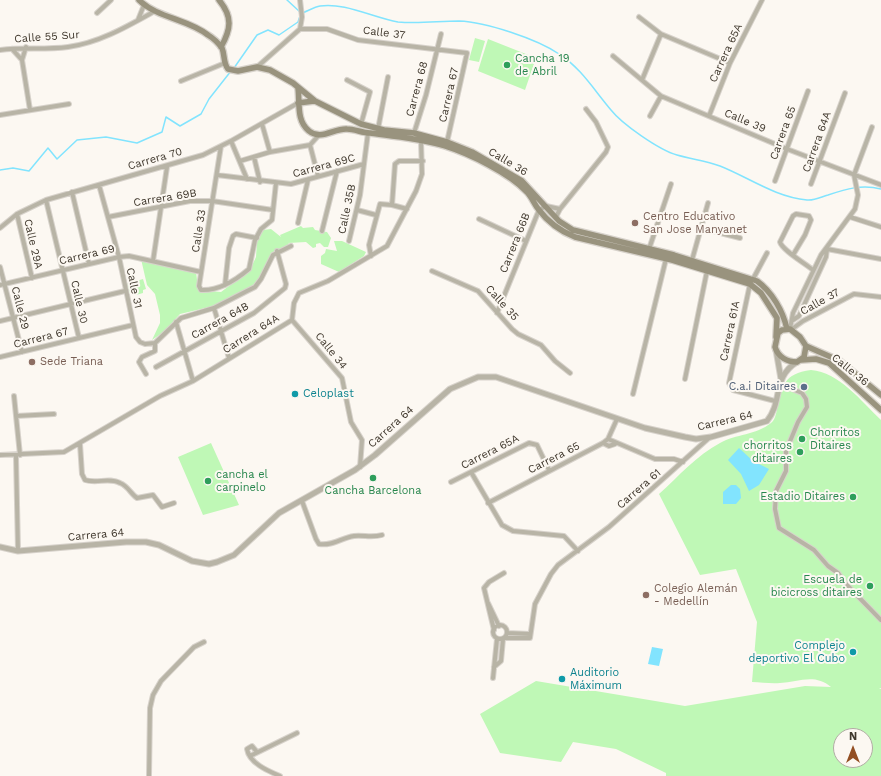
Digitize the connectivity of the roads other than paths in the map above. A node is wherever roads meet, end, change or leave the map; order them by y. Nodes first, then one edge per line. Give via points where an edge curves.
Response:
1 (111, 0) edge
2 (139, 0) edge
3 (219, 0) edge
4 (300, 0) edge
5 (762, 0) edge
6 (144, 5) junction
7 (156, 11) junction
8 (97, 14) dead end
9 (639, 17) dead end
10 (138, 20) junction
11 (300, 29) junction
12 (441, 34) dead end
13 (661, 34) junction
14 (26, 47) junction
15 (221, 47) junction
16 (437, 48) junction
17 (12, 49) junction
18 (0, 50) edge
19 (467, 53) joint
20 (613, 56) dead end
21 (22, 60) junction
22 (730, 62) junction
23 (225, 63) junction
24 (257, 67) junction
25 (388, 77) dead end
26 (181, 80) dead end
27 (347, 80) dead end
28 (642, 80) junction
29 (298, 88) junction
30 (808, 91) dead end
31 (845, 92) dead end
32 (661, 96) junction
33 (314, 101) junction
34 (69, 104) dead end
35 (298, 106) junction
36 (586, 109) dead end
37 (30, 110) junction
38 (0, 115) edge
39 (650, 116) dead end
40 (709, 116) junction
41 (350, 119) junction
42 (262, 124) junction
43 (361, 124) junction
44 (872, 127) dead end
45 (344, 129) junction
46 (378, 129) junction
47 (368, 133) junction
48 (414, 133) junction
49 (319, 135) junction
50 (421, 140) junction
51 (231, 141) junction
52 (447, 142) junction
53 (310, 145) junction
54 (221, 146) junction
55 (787, 149) junction
56 (270, 152) junction
57 (254, 157) junction
58 (240, 161) junction
59 (423, 161) junction
60 (820, 162) junction
61 (364, 164) junction
62 (167, 167) junction
63 (337, 171) junction
64 (217, 175) junction
65 (318, 176) junction
66 (854, 176) junction
67 (247, 179) junction
68 (308, 180) junction
69 (775, 181) dead end
70 (260, 182) junction
71 (276, 183) junction
72 (671, 184) dead end
73 (811, 184) dead end
74 (100, 185) junction
75 (881, 185) edge
76 (72, 192) junction
77 (46, 200) junction
78 (212, 201) junction
79 (708, 203) dead end
80 (392, 205) junction
81 (161, 206) junction
82 (546, 206) junction
83 (407, 209) junction
84 (560, 209) junction
85 (273, 210) junction
86 (357, 210) junction
87 (539, 210) junction
88 (17, 214) junction
89 (376, 215) junction
90 (108, 217) junction
91 (556, 217) junction
92 (850, 217) junction
93 (479, 219) dead end
94 (298, 224) dead end
95 (881, 227) edge
96 (0, 228) edge
97 (701, 228) junction
98 (322, 231) dead end
99 (257, 238) junction
100 (740, 238) dead end
101 (349, 241) dead end
102 (526, 241) junction
103 (291, 246) dead end
104 (649, 249) junction
105 (827, 249) junction
106 (277, 251) junction
107 (767, 253) dead end
108 (793, 255) junction
109 (371, 256) junction
110 (118, 257) junction
111 (666, 259) junction
112 (881, 259) edge
113 (692, 260) junction
114 (153, 261) junction
115 (89, 264) junction
116 (0, 267) edge
117 (62, 270) junction
118 (813, 270) junction
119 (432, 271) dead end
120 (707, 271) junction
121 (201, 272) junction
122 (32, 278) junction
123 (751, 281) junction
124 (2, 285) edge
125 (225, 285) junction
126 (125, 291) junction
127 (881, 297) edge
128 (70, 304) junction
129 (214, 308) junction
130 (497, 313) junction
131 (12, 318) junction
132 (292, 320) junction
133 (793, 320) junction
134 (0, 321) edge
135 (176, 322) junction
136 (133, 325) junction
137 (790, 329) junction
138 (220, 331) junction
139 (776, 337) junction
140 (79, 338) junction
141 (155, 342) junction
142 (806, 346) junction
143 (776, 350) junction
144 (184, 351) junction
145 (22, 352) junction
146 (0, 357) edge
147 (229, 358) junction
148 (799, 361) junction
149 (156, 367) dead end
150 (570, 373) dead end
151 (146, 374) dead end
152 (685, 379) dead end
153 (193, 381) junction
154 (780, 381) junction
155 (633, 394) dead end
156 (881, 395) edge
157 (14, 396) dead end
158 (775, 401) junction
159 (881, 410) edge
160 (54, 414) dead end
161 (16, 416) junction
162 (616, 419) junction
163 (710, 437) junction
164 (608, 439) junction
165 (603, 443) junction
166 (80, 444) junction
167 (615, 444) junction
168 (0, 455) edge
169 (18, 455) junction
170 (683, 462) junction
171 (360, 467) junction
172 (549, 470) junction
173 (471, 472) junction
174 (451, 482) dead end
175 (302, 501) junction
176 (174, 503) dead end
177 (488, 503) junction
178 (382, 534) dead end
179 (0, 547) edge
180 (18, 551) junction
181 (578, 551) junction
182 (504, 573) dead end
183 (485, 597) junction
184 (497, 620) junction
185 (881, 620) edge
186 (492, 622) junction
187 (499, 626) junction
188 (494, 630) junction
189 (507, 633) junction
190 (530, 636) junction
191 (504, 640) junction
192 (497, 641) junction
193 (204, 642) dead end
194 (494, 667) junction
195 (493, 678) dead end
196 (297, 733) dead end
197 (257, 752) junction
198 (250, 756) junction
199 (150, 776) edge
200 (280, 776) edge

1 - 8 street
2 - 6 main road
3 - 15 main road via 228,12 230,21 230,30
4 - 11 street
5 - 22 street, Carrera 65A
6 - 7 main road
6 - 10 street
7 - 10 street, Calle 55 Sur
7 - 15 main road via 202,30
9 - 13 street
10 - 14 street, Calle 55 Sur via 99,39 77,45
11 - 16 street, Calle 37 via 327,29 358,40
11 - 24 street
12 - 16 street, Carrera 68
13 - 22 street
13 - 28 street
14 - 17 street, Calle 55 Sur
14 - 21 street
15 - 23 main road
16 - 19 street, Calle 37
16 - 48 street, Carrera 68
17 - 18 street, Calle 55 Sur
17 - 21 street
19 - 52 street, Carrera 67
20 - 28 street, Calle 39
21 - 37 street
22 - 40 street, Carrera 65A
23 - 24 main road via 228,69 235,72
23 - 26 street
24 - 29 main road, Calle 36 via 276,73
25 - 46 street
27 - 43 street via 370,92
28 - 32 street, Calle 39
29 - 33 main road, Calle 36
29 - 35 main road
30 - 55 street, Carrera 65
31 - 60 street, Carrera 64A
32 - 39 street
32 - 40 street, Calle 39
33 - 35 main road
33 - 41 main road, Calle 36
34 - 37 street
35 - 42 street, Carrera 70 via 291,107
35 - 49 main road via 305,127
36 - 84 street via 596,122 608,147
37 - 38 street
40 - 55 street, Calle 39
41 - 43 main road, Calle 36
41 - 45 main road
42 - 51 street, Carrera 70
42 - 56 street
43 - 46 main road, Calle 36
44 - 66 street
45 - 47 main road, Calle 36
45 - 49 main road
46 - 48 main road, Calle 36
47 - 50 main road, Calle 36
47 - 61 street, Calle 35B
48 - 52 main road, Calle 36
49 - 53 street
50 - 59 street, Carrera 64A
50 - 87 main road, Calle 36 via 446,146 497,171 528,193
51 - 54 street, Carrera 70
51 - 58 street
52 - 82 main road, Calle 36 via 472,152 522,181
53 - 56 street
53 - 65 street
54 - 62 street, Carrera 70
54 - 64 street, Calle 33
55 - 60 street, Calle 39
55 - 69 street, Carrera 65
56 - 57 street
57 - 58 street
57 - 70 street
58 - 67 street
59 - 80 street via 399,161 394,164
59 - 83 street, Carrera 64A via 422,174
60 - 66 street, Calle 39
60 - 73 street, Carrera 64A
61 - 63 street, Carrera 69C
61 - 86 street, Calle 35B
62 - 74 street, Carrera 70
62 - 81 street
63 - 65 street, Carrera 69C
63 - 98 street
64 - 67 street, Carrera 69C
64 - 78 street, Calle 33
65 - 68 street, Carrera 69C
66 - 75 street, Calle 39
66 - 92 street via 858,195
67 - 70 street, Carrera 69C
68 - 71 street, Carrera 69C via 291,184
68 - 94 street
70 - 71 street, Carrera 69C
71 - 85 street
72 - 104 street
74 - 76 street, Carrera 70
74 - 90 street, Calle 31
76 - 77 street, Carrera 70
76 - 115 street
77 - 88 street, Carrera 70
77 - 117 street, Calle 30
78 - 81 street, Carrera 69B via 190,201
78 - 85 street, Carrera 69B
78 - 121 street, Calle 33
79 - 97 street
80 - 83 street
80 - 89 street via 380,204
81 - 90 street, Carrera 69B
81 - 114 street
82 - 84 street
82 - 87 street, Carrera 66B
82 - 91 main road, Calle 36
83 - 109 street, Carrera 64A via 387,246
84 - 91 street
85 - 99 street via 272,220 261,229
86 - 89 street
86 - 101 street, Calle 35B
87 - 102 street, Carrera 66B
87 - 111 main road, Calle 36 via 554,225 574,237
88 - 96 street, Carrera 70
88 - 122 street, Calle 29A
89 - 109 street via 369,245
90 - 110 street, Calle 31
91 - 104 main road, Calle 36 via 567,227 580,233
92 - 95 street
92 - 105 street
93 - 102 street
97 - 100 street
97 - 113 street
99 - 125 street via 249,269
99 - 125 street via 236,234 233,236
102 - 130 street, Carrera 66B
103 - 106 street
104 - 113 main road, Calle 36
105 - 112 street
105 - 118 street
105 - 133 street via 826,257 799,316
106 - 129 street via 255,287
106 - 138 street, Carrera 64B via 285,288 254,313
107 - 123 street, Carrera 61A
108 - 108 street via 805,235 811,220 809,216 793,216 781,239 781,245
108 - 118 street
109 - 132 street, Carrera 64A via 328,281 299,293 294,303
110 - 114 street, Carrera 69 via 129,256
110 - 115 street, Carrera 69
110 - 126 street, Calle 31
111 - 120 main road, Calle 36
111 - 155 street
113 - 123 main road, Calle 36
114 - 121 street, Carrera 69
115 - 117 street, Carrera 69
116 - 124 street, Calle 29
117 - 122 street, Carrera 69
117 - 128 street, Calle 30
118 - 133 street via 793,313
119 - 130 street, Calle 35 via 473,288
120 - 123 main road, Calle 36
120 - 152 street
121 - 125 street, Calle 33 via 201,290 211,291
122 - 124 street, Carrera 69
123 - 137 main road, Calle 36 via 768,291
123 - 139 main road, Calle 36 via 777,318
123 - 158 street, Carrera 61A via 729,383 734,390
124 - 131 street, Calle 29
126 - 128 street
126 - 136 street, Calle 31
127 - 137 street, Calle 37 via 854,294
128 - 131 street
128 - 140 street, Calle 30
129 - 135 street via 181,318
129 - 138 street
130 - 150 street, Calle 35 via 518,334 541,345
131 - 134 street
131 - 145 street, Calle 29
132 - 147 street, Carrera 64A
132 - 171 street, Calle 34 via 342,378 351,422 362,440
133 - 137 street
135 - 141 street
135 - 144 street
136 - 140 street, Carrera 67
136 - 141 street via 140,342
137 - 139 main road via 782,330
137 - 142 main road
138 - 144 street, Carrera 64B
138 - 147 street
139 - 143 main road
140 - 145 street, Carrera 67
141 - 151 street via 155,352 142,357 139,362
142 - 148 main road via 805,353
142 - 156 main road, Calle 36 via 840,361
143 - 148 main road via 788,361
143 - 154 street, Carrera 64
144 - 149 street, Carrera 64B
144 - 153 street
145 - 146 street, Carrera 67
147 - 153 street, Carrera 64A
148 - 154 street, Carrera 64 via 785,371
148 - 159 main road, Calle 36 via 816,359 829,363
153 - 166 street, Carrera 64A via 160,396
154 - 158 street, Carrera 64
154 - 185 street via 802,393 807,407 786,451 786,471 776,491 775,509 779,528 814,550
157 - 161 street
158 - 163 street, Carrera 64 via 772,414 767,421
160 - 161 street
161 - 169 street
162 - 163 street, Carrera 64 via 685,438
162 - 164 street, Carrera 65
162 - 171 street, Carrera 64 via 508,380 478,377 450,388
163 - 170 street, Carrera 61
164 - 165 street, Carrera 65
164 - 167 street
165 - 167 street via 609,446
165 - 172 street, Carrera 65
166 - 169 street, Carrera 64A via 59,453
166 - 176 street via 82,474 85,480 122,483 138,498 153,495 162,507
167 - 170 street via 655,459 674,459
168 - 169 street, Carrera 64A
169 - 180 street
170 - 181 street, Carrera 61
171 - 175 street, Carrera 64
172 - 173 street, Carrera 65A via 537,445 530,442
172 - 177 street, Carrera 65
173 - 174 street, Carrera 65A
173 - 177 street
175 - 178 street via 319,544 330,544 356,536 375,537
175 - 180 street, Carrera 64 via 273,517 234,555 209,564 192,561 159,546 140,542
177 - 181 street via 506,528 513,531 564,536
179 - 180 street, Carrera 64
181 - 190 street, Carrera 61 via 558,565 542,589 533,610
182 - 183 street via 484,588
183 - 184 street
183 - 186 street
184 - 186 street
184 - 187 street
186 - 188 street
187 - 188 street
187 - 189 street via 504,626
188 - 192 street
189 - 190 street
189 - 191 street
190 - 191 street
191 - 192 street
191 - 194 street via 501,661
192 - 194 street
193 - 199 street via 194,647 161,681 153,695 150,708
194 - 195 street
196 - 197 street
197 - 198 street
197 - 198 street via 250,746 247,750
198 - 200 street via 258,765

